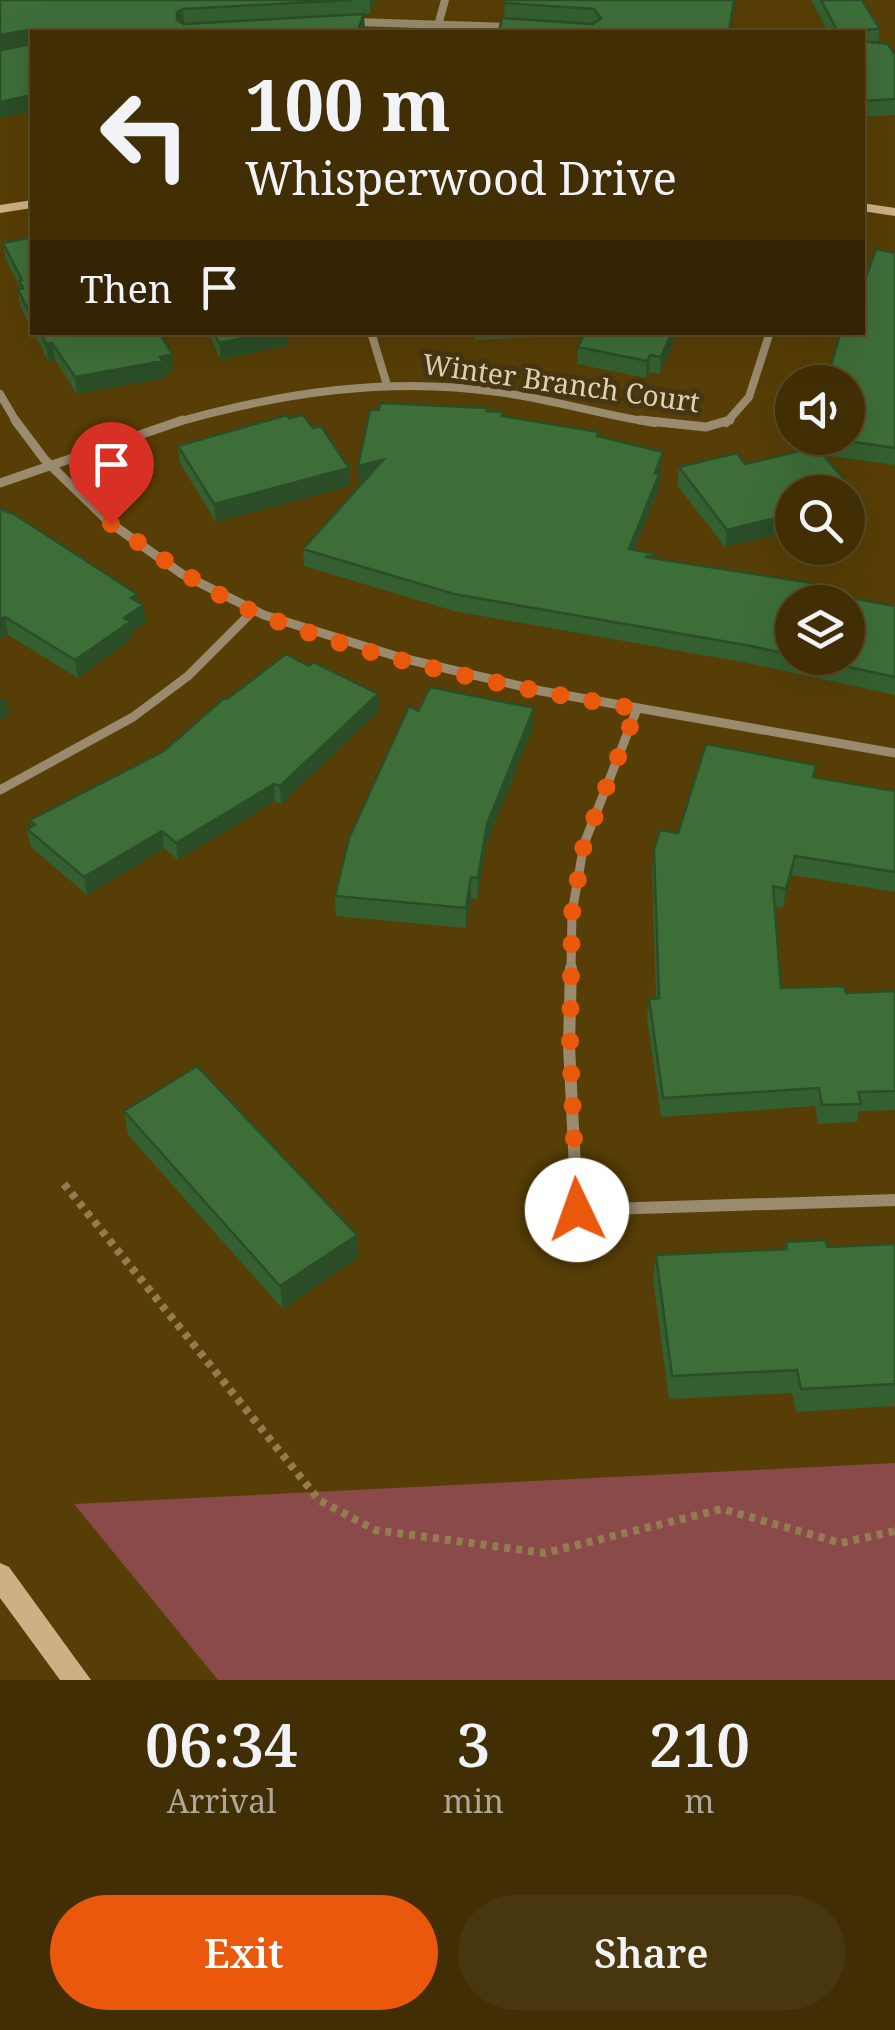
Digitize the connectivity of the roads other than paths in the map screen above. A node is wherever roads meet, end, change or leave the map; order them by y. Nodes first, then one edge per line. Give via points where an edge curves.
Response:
1 (446, 0) edge
2 (349, 22) edge
3 (439, 22) junction
4 (516, 27) edge
5 (30, 204) edge
6 (865, 208) edge
7 (0, 209) edge
8 (895, 212) edge
9 (372, 335) edge
10 (769, 335) edge
11 (387, 385) junction
12 (0, 394) edge
13 (45, 466) junction
14 (0, 484) edge
15 (252, 611) junction
16 (637, 709) junction
17 (895, 753) edge
18 (0, 790) edge
19 (895, 1200) edge
20 (0, 1576) edge
21 (77, 1680) edge

1 - 3 street
2 - 3 street
3 - 4 street
5 - 7 street
6 - 8 street
9 - 11 street
10 - 11 street, Winter Branch Court via 746,404 726,424 690,429 498,392
11 - 13 street, Winter Branch Court via 214,413
12 - 13 street
13 - 14 street, Winter Branch Court
13 - 15 street via 111,524
15 - 16 street via 405,661
15 - 18 street via 188,676 133,716
16 - 17 street
16 - 19 street via 584,844 572,913 577,1210
20 - 21 street

